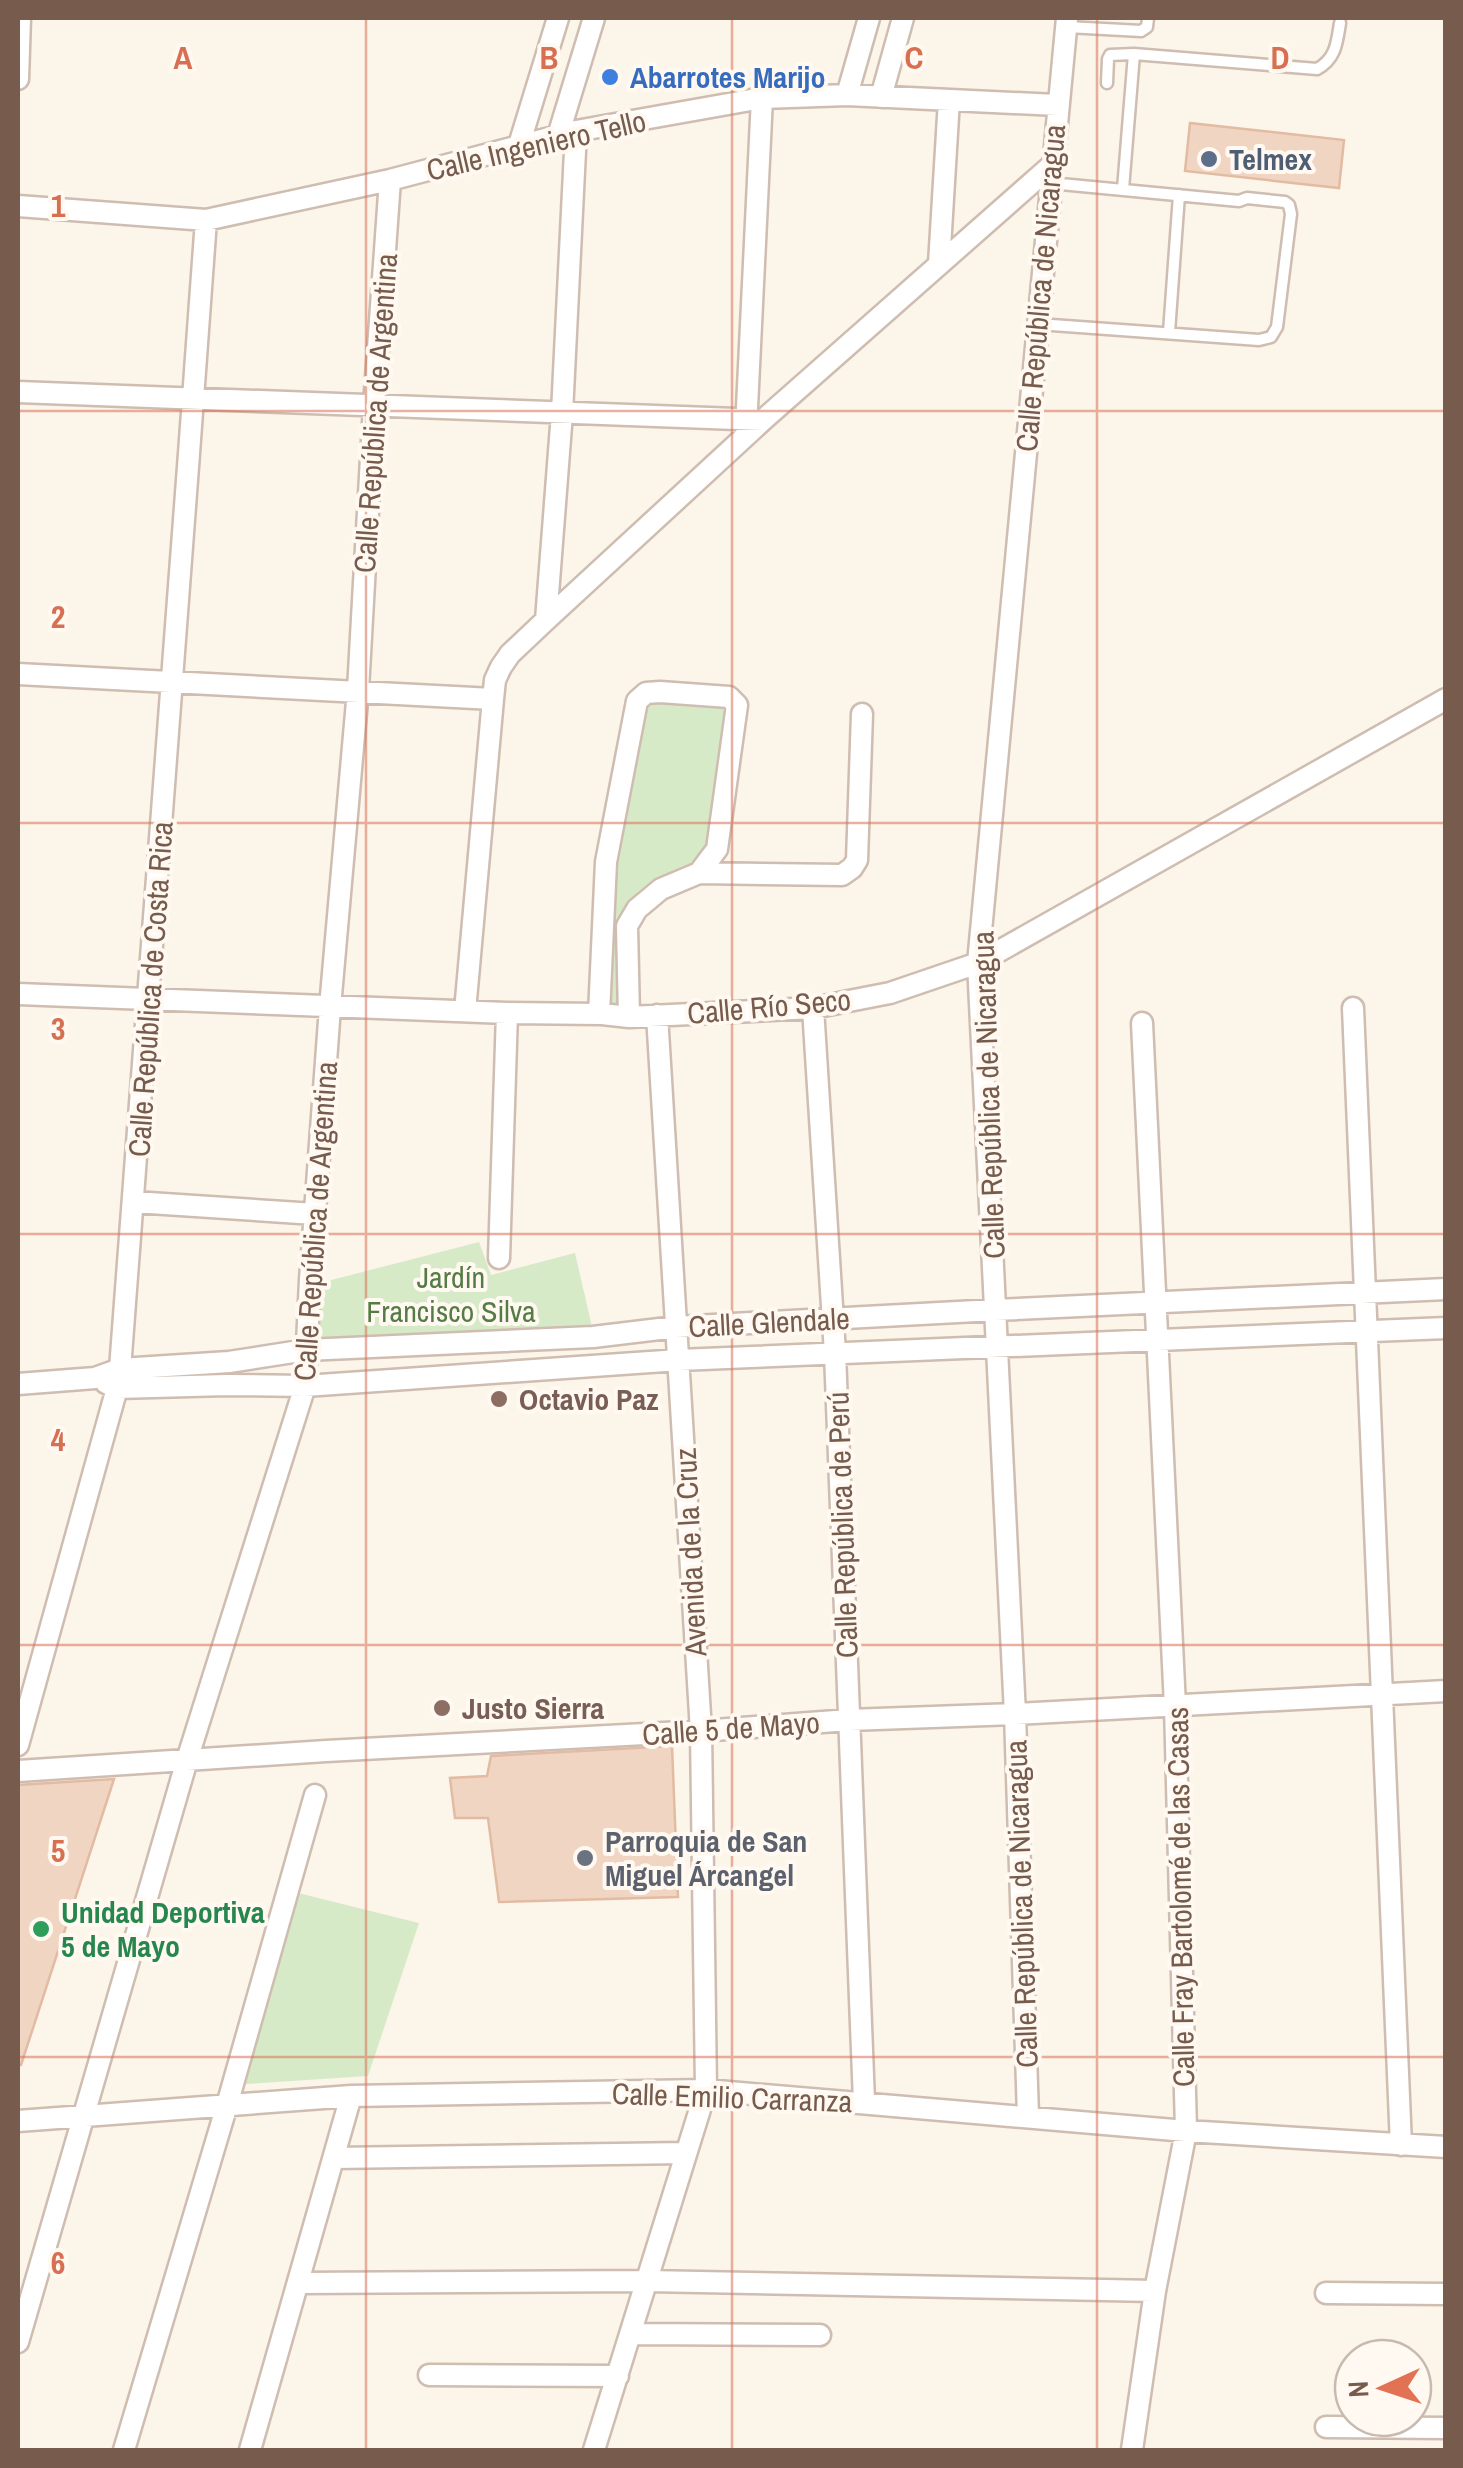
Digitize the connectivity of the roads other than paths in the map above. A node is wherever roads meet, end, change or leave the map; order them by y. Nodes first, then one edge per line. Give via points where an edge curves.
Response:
1 (20, 18) edge
2 (558, 18) edge
3 (569, 18) edge
4 (870, 18) edge
5 (903, 18) edge
6 (1148, 18) edge
7 (592, 22) edge
8 (1066, 22) edge
9 (1340, 23) dead end
10 (1134, 54) junction
11 (18, 79) edge
12 (1107, 83) dead end
13 (847, 95) junction
14 (881, 97) junction
15 (762, 98) junction
16 (949, 100) junction
17 (1057, 105) junction
18 (567, 134) junction
19 (519, 145) junction
20 (1051, 174) junction
21 (390, 180) junction
22 (1123, 190) junction
23 (1178, 195) junction
24 (18, 206) edge
25 (206, 220) junction
26 (939, 264) junction
27 (1037, 324) junction
28 (1169, 332) junction
29 (18, 392) edge
30 (193, 397) junction
31 (374, 405) junction
32 (562, 413) junction
33 (752, 425) junction
34 (546, 620) junction
35 (18, 674) edge
36 (174, 683) junction
37 (358, 690) junction
38 (493, 699) junction
39 (1446, 699) edge
40 (862, 714) dead end
41 (700, 873) junction
42 (605, 924) junction
43 (627, 926) junction
44 (978, 964) junction
45 (18, 994) edge
46 (147, 1000) junction
47 (330, 1006) junction
48 (813, 1008) junction
49 (1353, 1008) dead end
50 (465, 1012) junction
51 (507, 1013) junction
52 (599, 1014) junction
53 (657, 1015) junction
54 (629, 1017) junction
55 (1142, 1023) dead end
56 (134, 1202) junction
57 (315, 1214) junction
58 (498, 1258) dead end
59 (1446, 1289) edge
60 (1363, 1293) junction
61 (1155, 1302) junction
62 (996, 1310) junction
63 (834, 1318) junction
64 (676, 1327) junction
65 (1446, 1328) edge
66 (1365, 1331) junction
67 (1157, 1340) junction
68 (997, 1347) junction
69 (306, 1350) junction
70 (835, 1354) junction
71 (678, 1360) junction
72 (119, 1379) junction
73 (18, 1384) edge
74 (305, 1386) junction
75 (1446, 1691) edge
76 (1383, 1694) junction
77 (1175, 1706) junction
78 (1014, 1714) junction
79 (849, 1720) junction
80 (701, 1731) junction
81 (18, 1745) edge
82 (188, 1760) junction
83 (18, 1771) edge
84 (315, 1795) dead end
85 (706, 2090) junction
86 (351, 2096) junction
87 (864, 2102) junction
88 (227, 2105) junction
89 (84, 2116) junction
90 (1028, 2116) junction
91 (18, 2122) edge
92 (1186, 2131) junction
93 (1401, 2145) junction
94 (1446, 2147) edge
95 (686, 2154) junction
96 (334, 2158) junction
97 (647, 2281) junction
98 (299, 2283) junction
99 (1155, 2292) junction
100 (1326, 2293) dead end
101 (1446, 2294) edge
102 (630, 2334) junction
103 (820, 2335) dead end
104 (18, 2342) edge
105 (429, 2375) dead end
106 (618, 2376) junction
107 (1326, 2427) dead end
108 (1446, 2428) edge
109 (124, 2450) edge
110 (250, 2450) edge
111 (594, 2450) edge
112 (1132, 2450) edge

1 - 11 street
2 - 19 street
3 - 7 street
4 - 13 street
5 - 14 street
6 - 8 lane via 1141,31
7 - 18 street
8 - 17 street, Calle República de Nicaragua
9 - 10 lane via 1336,49 1318,69
10 - 12 lane via 1110,56
10 - 22 lane
13 - 14 street, Calle Ingeniero Tello
13 - 15 street, Calle Ingeniero Tello
14 - 16 street, Calle Ingeniero Tello
15 - 18 street, Calle Ingeniero Tello
15 - 33 street
16 - 17 street, Calle Ingeniero Tello
16 - 26 street
17 - 20 street, Calle República de Nicaragua
18 - 19 street, Calle Ingeniero Tello
18 - 32 street
19 - 21 street, Calle Ingeniero Tello
20 - 22 lane
20 - 26 street
20 - 27 street, Calle República de Nicaragua
21 - 25 street, Calle Ingeniero Tello
21 - 31 street, Calle República de Argentina
22 - 23 lane
23 - 28 lane
23 - 28 lane via 1285,202 1291,214 1272,337
24 - 25 street, Calle Ingeniero Tello
25 - 30 street, Calle República de Costa Rica
26 - 33 street
27 - 28 lane
27 - 44 street, Calle República de Nicaragua
29 - 30 street
30 - 31 street
30 - 36 street, Calle República de Costa Rica
31 - 32 street
31 - 37 street, Calle República de Argentina
32 - 33 street
32 - 34 street
33 - 34 street
34 - 38 street via 500,667
35 - 36 street
36 - 37 street
36 - 46 street, Calle República de Costa Rica
37 - 38 street
37 - 47 street, Calle República de Argentina
38 - 50 street
39 - 44 street, Calle Río Seco
40 - 41 street via 852,868 842,874
41 - 42 street via 717,849 738,705 728,697 646,693 637,701 606,862
41 - 43 street via 661,889
42 - 43 street
42 - 52 street
43 - 54 street
44 - 48 street, Calle Río Seco via 890,994
44 - 62 street, Calle República de Nicaragua
45 - 46 street, Calle Río Seco
46 - 47 street, Calle Río Seco
46 - 56 street, Calle República de Costa Rica
47 - 50 street, Calle Río Seco
47 - 57 street, Calle República de Argentina
48 - 53 street, Calle Río Seco
48 - 63 street, Calle República de Perú
49 - 60 street
50 - 51 street, Calle Río Seco
51 - 52 street, Calle Río Seco
51 - 58 street
52 - 54 street, Calle Río Seco
53 - 54 street, Calle Río Seco
53 - 64 street, Avenida de la Cruz
55 - 61 street, Calle Fray Bartolomé de las Casas
56 - 57 street
56 - 72 street, Calle República de Costa Rica
57 - 69 street, Calle República de Argentina
59 - 60 street, Calle Glendale
60 - 61 street, Calle Glendale
60 - 66 street
61 - 62 street, Calle Glendale
61 - 67 street, Calle Fray Bartolomé de las Casas
62 - 63 street, Calle Glendale
62 - 68 street, Calle República de Nicaragua
63 - 64 street, Calle Glendale
63 - 70 street, Calle República de Perú
64 - 69 street, Calle Glendale
64 - 71 street, Avenida de la Cruz
65 - 66 street, Calle Glendale
66 - 67 street, Calle Glendale
66 - 76 street
67 - 68 street, Calle Glendale
67 - 77 street, Calle Fray Bartolomé de las Casas
68 - 70 street, Calle Glendale
68 - 78 street, Calle República de Nicaragua
69 - 72 street, Calle Glendale
69 - 74 street, Calle República de Argentina
70 - 71 street, Calle Glendale
70 - 79 street, Calle República de Perú
71 - 74 street, Calle Glendale
71 - 80 street, Avenida de la Cruz
72 - 73 street, Calle Glendale
72 - 74 street, Calle Glendale
72 - 81 street, Calle República de Costa Rica
74 - 82 street, Calle República de Argentina
75 - 76 street, Calle 5 de Mayo
76 - 77 street, Calle 5 de Mayo
76 - 93 street
77 - 78 street, Calle 5 de Mayo
77 - 92 street, Calle Fray Bartolomé de las Casas
78 - 79 street, Calle 5 de Mayo
78 - 90 street, Calle República de Nicaragua
79 - 80 street, Calle 5 de Mayo
79 - 87 street, Calle República de Perú
80 - 82 street, Calle 5 de Mayo
80 - 85 street, Avenida de la Cruz
82 - 83 street, Calle 5 de Mayo
82 - 89 street, Calle República de Argentina
84 - 88 street
85 - 86 street, Calle Emilio Carranza
85 - 87 street, Calle Emilio Carranza
85 - 95 street, Avenida de la Cruz
86 - 88 street, Calle Emilio Carranza
86 - 96 street
87 - 90 street, Calle Emilio Carranza
88 - 89 street, Calle Emilio Carranza
88 - 109 street
89 - 91 street, Calle Emilio Carranza
89 - 104 street, Calle República de Argentina
90 - 92 street, Calle Emilio Carranza
92 - 93 street, Calle Emilio Carranza
92 - 99 street, Calle Fray Bartolomé de las Casas
93 - 94 street, Calle Emilio Carranza
95 - 96 street
95 - 97 street, Avenida de la Cruz
96 - 98 street
97 - 98 street
97 - 99 street
97 - 102 street, Avenida de la Cruz
98 - 110 street
99 - 112 street, Calle Fray Bartolomé de las Casas
100 - 101 street
102 - 103 street
102 - 106 street, Avenida de la Cruz
105 - 106 street
106 - 111 street, Avenida de la Cruz
107 - 108 street

